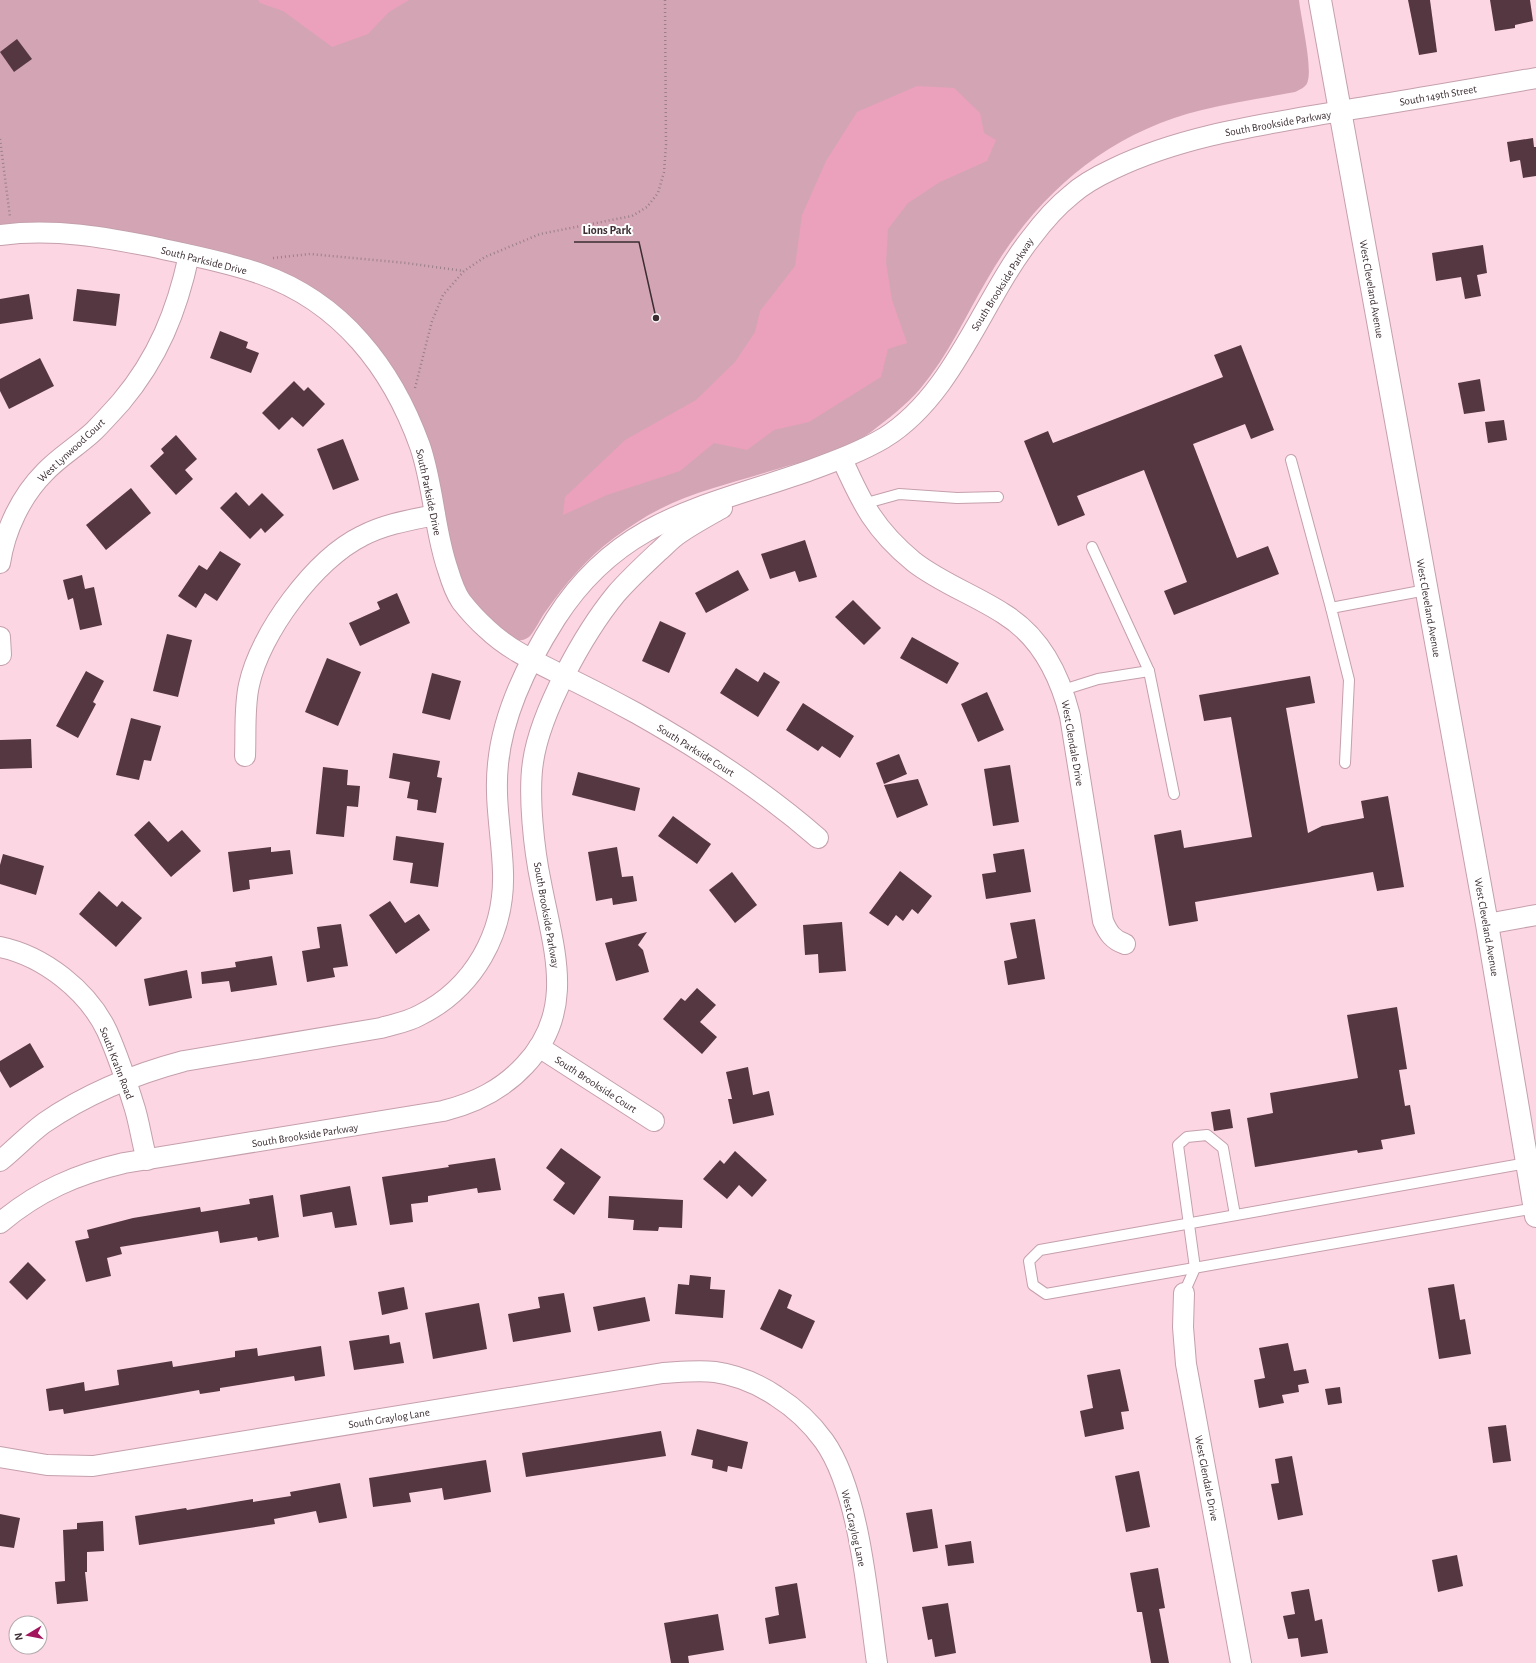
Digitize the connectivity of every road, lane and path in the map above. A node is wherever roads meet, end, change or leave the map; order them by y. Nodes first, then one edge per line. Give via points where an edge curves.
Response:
1 (665, 0) edge
2 (1320, 0) edge
3 (1536, 78) edge
4 (1340, 111) junction
5 (0, 139) edge
6 (6, 234) edge
7 (189, 255) junction
8 (464, 271) junction
9 (258, 273) junction
10 (408, 414) junction
11 (842, 459) junction
12 (1291, 460) dead end
13 (763, 486) junction
14 (998, 497) dead end
15 (863, 504) junction
16 (435, 515) junction
17 (1092, 548) dead end
18 (0, 564) edge
19 (1426, 590) junction
20 (1331, 608) junction
21 (531, 660) junction
22 (1149, 671) junction
23 (564, 676) junction
24 (1063, 690) junction
25 (245, 756) dead end
26 (1345, 763) dead end
27 (1174, 794) dead end
28 (818, 838) dead end
29 (1536, 915) edge
30 (1486, 924) junction
31 (1125, 944) dead end
32 (0, 947) edge
33 (539, 1047) junction
34 (126, 1081) junction
35 (654, 1121) dead end
36 (147, 1160) junction
37 (0, 1161) edge
38 (1527, 1163) junction
39 (1535, 1212) edge
40 (1235, 1215) junction
41 (0, 1223) edge
42 (1189, 1223) junction
43 (1195, 1268) junction
44 (1184, 1293) joint
45 (774, 1395) joint
46 (0, 1457) edge
47 (877, 1663) edge
48 (1241, 1663) edge

1 - 8 path via 666,145 664,172 658,194 647,207 632,216 540,234 485,257
2 - 4 main road, West Cleveland Avenue
3 - 4 street, South 149th Street
4 - 11 street, South Brookside Parkway via 1207,136 1163,148 1103,174 1073,192 1053,211 1026,244 942,382 917,412 884,438
4 - 19 main road, West Cleveland Avenue
5 - 6 path
6 - 7 street, South Parkside Drive via 47,232 100,236
7 - 9 street, South Parkside Drive
7 - 18 street, West Lynwood Court via 175,308 157,350 140,378 94,431 45,472 26,494 8,531
8 - 9 path via 310,254 262,260
8 - 10 path via 443,295 432,321
9 - 10 street, South Parkside Drive via 304,294 330,312 358,337 390,380
10 - 16 street, South Parkside Drive via 426,465
11 - 13 street, South Brookside Parkway
11 - 15 street, West Glendale Drive
12 - 20 lane
13 - 21 street, South Brookside Parkway via 668,519 624,543 577,589 557,616
13 - 23 street, South Brookside Parkway via 679,533 643,566 616,594 597,620
14 - 15 lane via 957,498 899,494
15 - 24 street, West Glendale Drive via 891,541 915,562 1005,614 1029,635 1052,666
16 - 21 street, South Parkside Drive via 440,549 452,584 461,600 487,630
16 - 25 street via 401,521 363,535 330,557 300,589 278,620 259,655 249,686
17 - 22 lane
19 - 20 lane
19 - 30 main road, West Cleveland Avenue
20 - 26 lane via 1348,680
21 - 23 street, South Parkside Drive
21 - 34 street, South Brookside Parkway via 509,709 498,764 497,816 503,874 501,908 492,942 479,964 459,988 443,1002 408,1021 381,1028 184,1061 156,1068
22 - 24 lane via 1098,679
22 - 27 lane
23 - 28 street, South Parkside Court via 635,712 717,762 779,806
23 - 33 street, South Brookside Parkway via 545,717 533,763 535,850 554,940 557,968 557,1002 554,1015
24 - 31 street, West Glendale Drive via 1070,716 1103,921 1109,935
29 - 30 street
30 - 38 main road, West Cleveland Avenue
32 - 34 street, South Krahn Road via 26,955 59,973 78,991 107,1030
33 - 35 street, South Brookside Court
33 - 36 street, South Brookside Parkway via 502,1087 460,1107
34 - 36 street, South Krahn Road
34 - 37 street, South Brookside Parkway via 70,1108 44,1124
36 - 41 street, South Brookside Parkway via 83,1174 49,1189
38 - 39 main road, West Cleveland Avenue
38 - 40 lane
39 - 43 lane
40 - 42 lane
40 - 42 lane via 1223,1148 1207,1135 1187,1137 1178,1145
42 - 43 lane
42 - 43 lane via 1040,1250 1029,1261 1033,1286 1046,1294
43 - 44 lane
44 - 48 street, West Glendale Drive via 1186,1364
45 - 46 street, South Graylog Lane via 751,1382 716,1372 679,1372 93,1466 47,1465
45 - 47 street, West Graylog Lane via 797,1411 824,1441 834,1458 847,1492 857,1531

